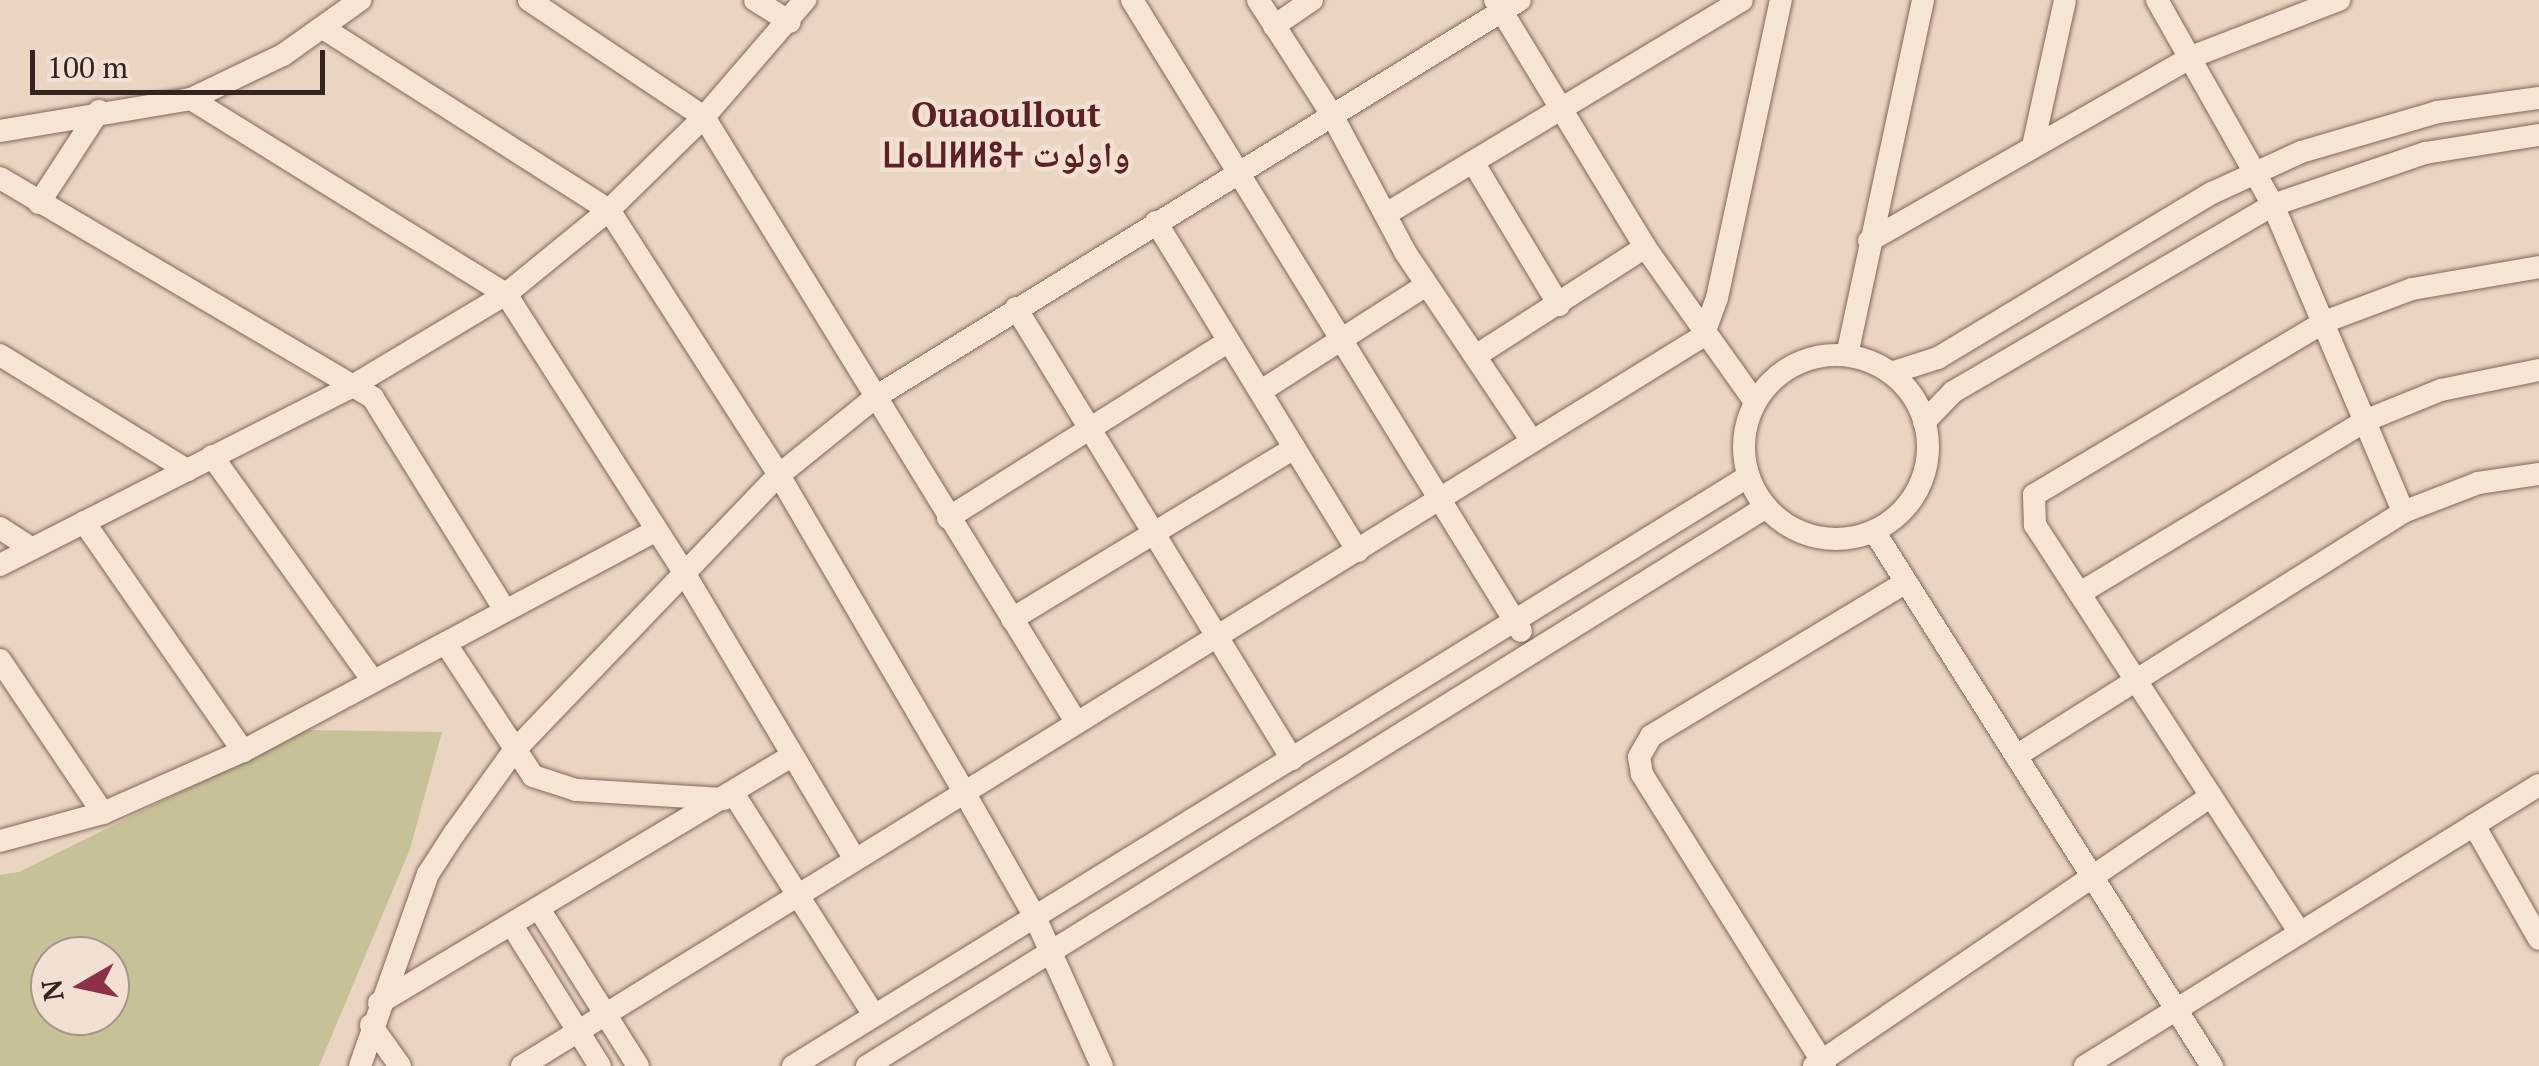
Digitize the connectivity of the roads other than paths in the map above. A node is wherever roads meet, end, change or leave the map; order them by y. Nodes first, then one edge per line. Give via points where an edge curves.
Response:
1 (360, 0) edge
2 (529, 0) edge
3 (755, 0) edge
4 (805, 0) edge
5 (1132, 0) edge
6 (1312, 0) edge
7 (1742, 0) edge
8 (1781, 0) edge
9 (1923, 0) edge
10 (2065, 0) edge
11 (2157, 0) edge
12 (2338, 0) edge
13 (1260, 1) edge
14 (1505, 4) edge
15 (790, 22) junction
16 (1274, 26) junction
17 (323, 28) junction
18 (2191, 57) junction
19 (2539, 98) edge
20 (191, 99) junction
21 (1560, 105) junction
22 (100, 111) junction
23 (1332, 115) junction
24 (704, 117) junction
25 (0, 131) edge
26 (2539, 135) edge
27 (2034, 146) junction
28 (1472, 162) junction
29 (2257, 171) junction
30 (1238, 172) junction
31 (0, 178) edge
32 (39, 204) junction
33 (2274, 206) junction
34 (609, 210) junction
35 (1386, 214) junction
36 (1156, 222) junction
37 (1869, 241) junction
38 (1645, 248) junction
39 (2539, 267) edge
40 (1426, 285) junction
41 (506, 294) junction
42 (1559, 304) junction
43 (1016, 308) junction
44 (2324, 322) junction
45 (1702, 336) junction
46 (1228, 342) junction
47 (1341, 342) junction
48 (0, 354) edge
49 (1846, 355) junction
50 (1477, 356) junction
51 (2539, 370) edge
52 (1891, 373) junction
53 (349, 388) junction
54 (1261, 391) junction
55 (877, 396) junction
56 (1755, 402) junction
57 (2367, 420) junction
58 (1924, 422) junction
59 (1091, 430) junction
60 (1532, 442) junction
61 (1294, 448) junction
62 (212, 456) junction
63 (187, 470) junction
64 (2539, 474) edge
65 (779, 475) junction
66 (1749, 476) junction
67 (1442, 501) junction
68 (1766, 506) junction
69 (2403, 512) junction
70 (948, 518) junction
71 (84, 522) junction
72 (0, 528) edge
73 (1874, 530) junction
74 (655, 531) junction
75 (1152, 536) junction
76 (32, 548) junction
77 (1358, 551) junction
78 (0, 566) edge
79 (683, 571) junction
80 (1906, 582) junction
81 (2080, 593) junction
82 (505, 610) junction
83 (1012, 619) junction
84 (1515, 621) junction
85 (1216, 641) junction
86 (446, 644) junction
87 (1533, 651) junction
88 (0, 660) edge
89 (373, 680) junction
90 (2136, 680) junction
91 (1076, 722) junction
92 (242, 750) junction
93 (514, 752) junction
94 (792, 756) junction
95 (2016, 756) junction
96 (1292, 760) junction
97 (2539, 784) edge
98 (964, 792) junction
99 (728, 796) junction
100 (2211, 796) junction
101 (103, 813) junction
102 (2474, 825) junction
103 (0, 841) edge
104 (854, 858) junction
105 (2093, 877) junction
106 (2539, 890) edge
107 (798, 894) junction
108 (2518, 901) junction
109 (541, 912) junction
110 (1035, 916) junction
111 (513, 927) junction
112 (2300, 932) junction
113 (2539, 939) edge
114 (1050, 950) junction
115 (2176, 1009) junction
116 (375, 1014) junction
117 (874, 1015) junction
118 (606, 1016) junction
119 (579, 1031) junction
120 (901, 1057) edge
121 (1820, 1064) edge
122 (360, 1066) edge
123 (400, 1066) edge
124 (522, 1066) edge
125 (600, 1066) edge
126 (638, 1066) edge
127 (793, 1066) edge
128 (866, 1066) edge
129 (1102, 1066) edge
130 (2085, 1066) edge
131 (2212, 1066) edge

1 - 17 street
2 - 24 street
3 - 15 street
4 - 15 street
5 - 30 street
6 - 16 street
7 - 21 street
8 - 45 street via 1717,298
9 - 37 street
10 - 27 street
11 - 18 street
12 - 18 street
13 - 16 street
14 - 21 street
14 - 23 street
15 - 24 street
16 - 23 street
17 - 20 street via 283,56
17 - 34 street
18 - 27 street
18 - 29 street
19 - 29 street via 2391,122
20 - 22 street
20 - 41 street
21 - 28 street
21 - 38 street
22 - 25 street
22 - 32 street
23 - 30 street
23 - 35 street
24 - 34 street
24 - 55 street
26 - 33 street via 2408,158
27 - 37 street
28 - 35 street
28 - 42 street
29 - 33 street
29 - 52 street via 1938,358
30 - 36 street
30 - 47 street
31 - 32 street
32 - 53 street
33 - 44 street
33 - 58 street via 1954,392
34 - 41 street
34 - 65 street
35 - 40 street
36 - 43 street
36 - 46 street
37 - 49 street
38 - 42 street
38 - 45 street
39 - 44 street via 2412,289
40 - 47 street
40 - 50 street
41 - 53 street
41 - 74 street
42 - 50 street
43 - 55 street
43 - 59 street
44 - 57 street
44 - 81 street via 2040,487 2032,515
45 - 56 street
45 - 60 street
46 - 54 street
46 - 59 street
47 - 54 street
47 - 67 street
48 - 63 street
49 - 52 street
49 - 56 street via 1794,365
50 - 60 street
51 - 57 street via 2441,390
52 - 58 street
53 - 62 street
53 - 82 street via 373,398 388,415
54 - 61 street
55 - 65 street
55 - 70 street
56 - 66 street via 1744,452
57 - 69 street
57 - 81 street
58 - 73 street via 1923,477 1904,509
59 - 70 street
59 - 75 street
60 - 67 street
61 - 75 street
61 - 77 street
62 - 63 street
62 - 89 street
63 - 71 street
64 - 69 street via 2478,482
65 - 79 street
65 - 98 street
66 - 68 street
66 - 84 street
67 - 77 street
67 - 84 street
68 - 73 street via 1784,522 1828,539
68 - 87 street
69 - 90 street
70 - 83 street
71 - 76 street
71 - 92 street
72 - 76 street
73 - 80 street
74 - 79 street
74 - 82 street
75 - 83 street
75 - 85 street
76 - 78 street
77 - 85 street
79 - 93 street
79 - 94 street
80 - 95 street
80 - 121 street via 1651,736 1639,757 1642,774
81 - 90 street
82 - 86 street
83 - 91 street
84 - 87 street
84 - 96 street
85 - 91 street
85 - 96 street
86 - 89 street
86 - 93 street
87 - 114 street
88 - 101 street
89 - 92 street
90 - 95 street
90 - 100 street
91 - 98 street
92 - 101 street
93 - 99 street via 533,776 552,786
93 - 116 street via 428,874
94 - 99 street
94 - 104 street
95 - 105 street
96 - 110 street
97 - 102 street
98 - 104 street
98 - 110 street
99 - 107 street
99 - 109 street
100 - 105 street
100 - 112 street
101 - 103 street
102 - 108 street
102 - 112 street
104 - 107 street
105 - 115 street
105 - 121 street
106 - 108 street
107 - 117 street
107 - 118 street
108 - 113 street
109 - 111 street
109 - 118 street
110 - 114 street
110 - 117 street
111 - 116 street
111 - 119 street
112 - 115 street
114 - 120 street
114 - 129 street
115 - 130 street
115 - 131 street
116 - 122 street
116 - 123 street
117 - 127 street
118 - 119 street
118 - 126 street
119 - 124 street
119 - 125 street
120 - 128 street

